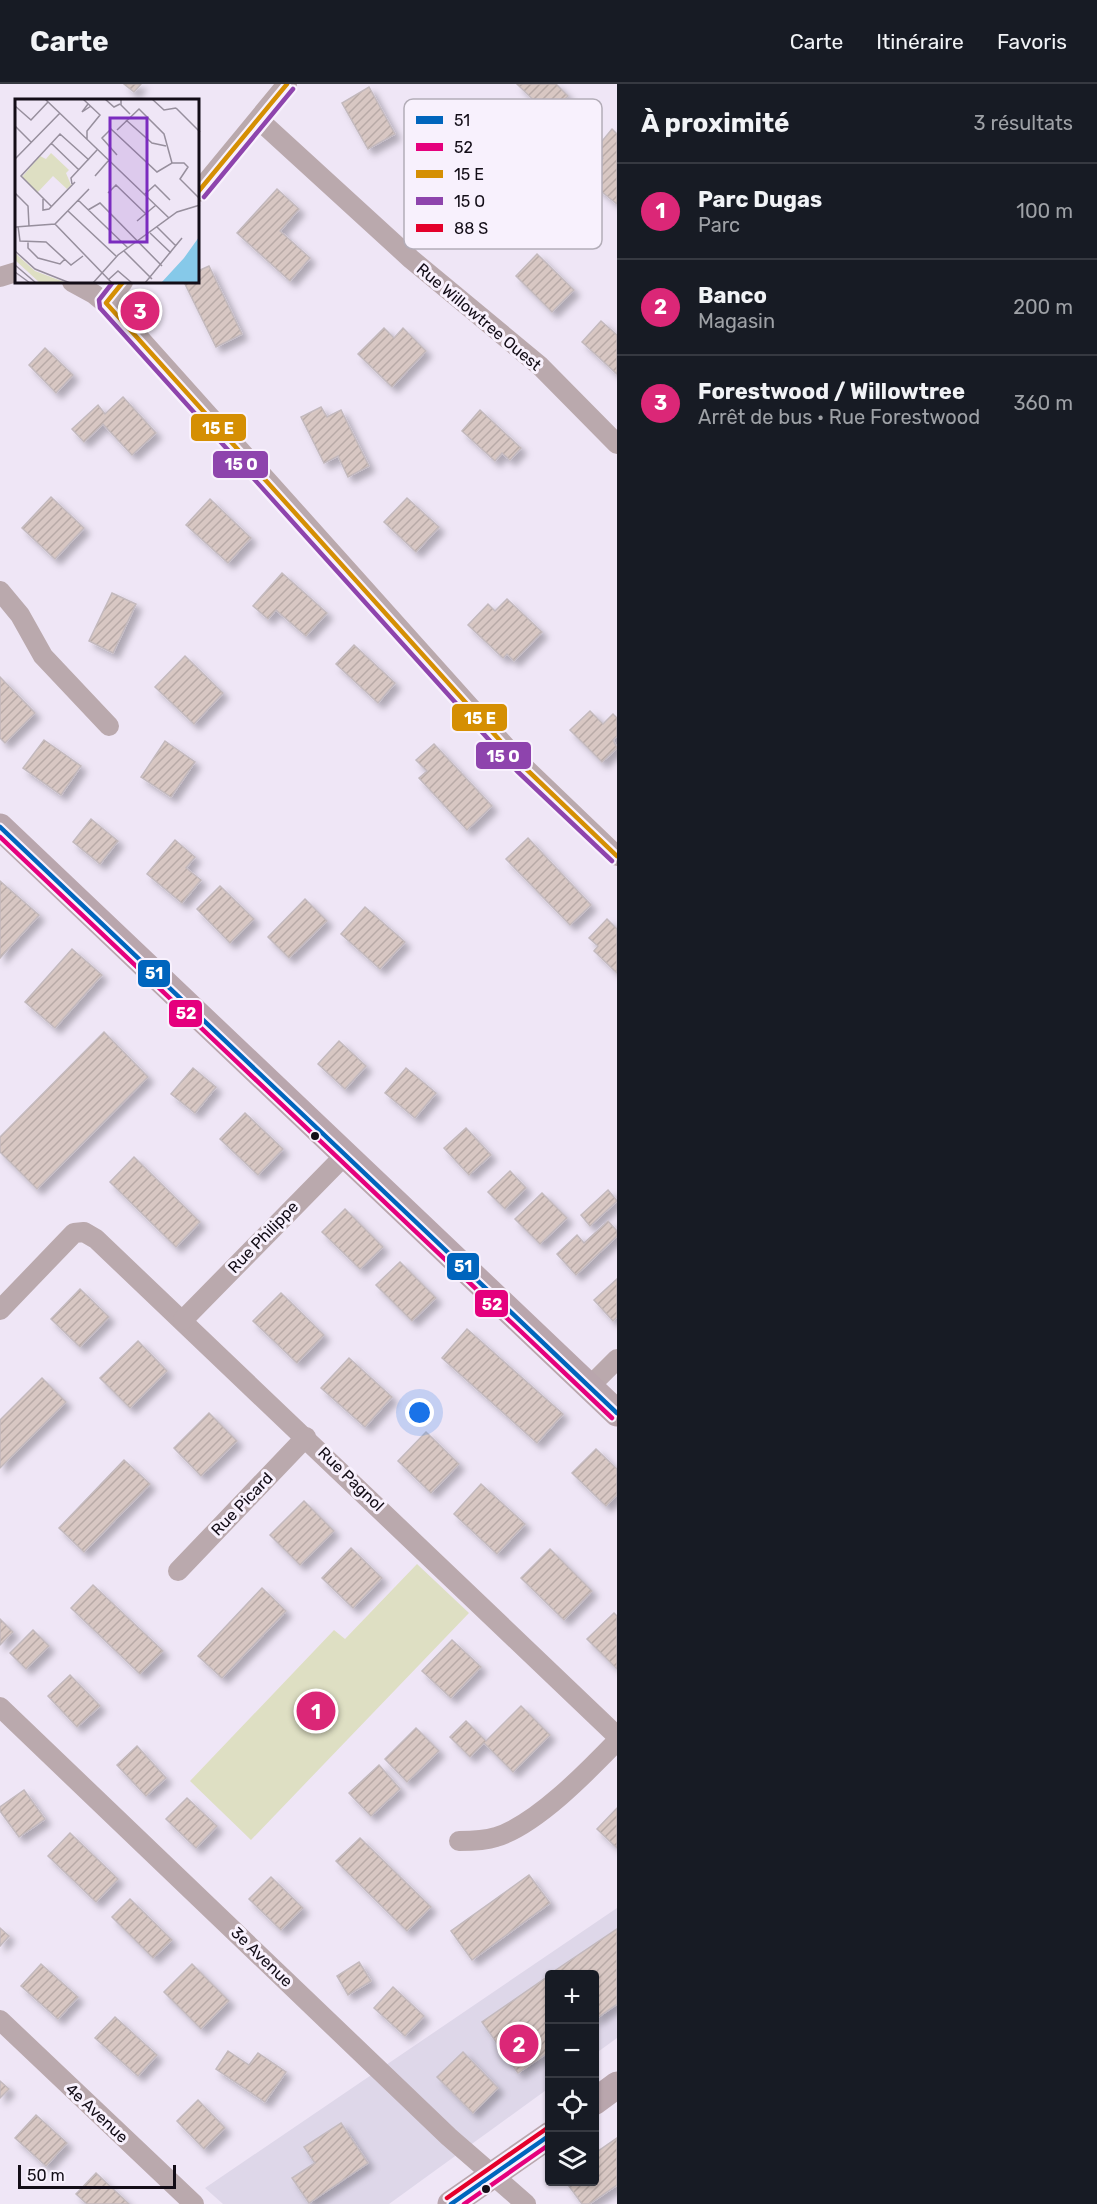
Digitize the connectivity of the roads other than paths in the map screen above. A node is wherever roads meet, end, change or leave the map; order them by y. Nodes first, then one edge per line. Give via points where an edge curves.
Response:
1 (287, 84) edge
2 (259, 120) junction
3 (200, 190) edge
4 (15, 272) edge
5 (0, 277) edge
6 (75, 284) edge
7 (121, 284) edge
8 (106, 303) junction
9 (617, 444) edge
10 (0, 591) edge
11 (109, 726) dead end
12 (0, 827) edge
13 (617, 856) edge
14 (345, 1155) junction
15 (0, 1310) edge
16 (183, 1320) junction
17 (617, 1359) edge
18 (590, 1386) junction
19 (617, 1413) edge
20 (306, 1437) junction
21 (178, 1570) dead end
22 (0, 1707) edge
23 (617, 1736) edge
24 (617, 1741) edge
25 (459, 1841) dead end
26 (0, 2020) edge
27 (617, 2085) edge
28 (599, 2098) edge
29 (545, 2138) edge
30 (493, 2175) junction
31 (194, 2204) edge
32 (451, 2204) edge
33 (526, 2204) edge

1 - 2 street
2 - 3 street
2 - 9 street, Rue Willowtree Ouest via 411,259 540,366
4 - 5 street
6 - 8 street
7 - 8 street
8 - 13 street via 510,752
10 - 11 street via 20,615 43,656
12 - 14 street
14 - 16 street, Rue Philippe
14 - 18 street
15 - 16 street, Rue Pagnol via 79,1231 96,1239
16 - 20 street, Rue Pagnol
17 - 18 street
18 - 19 street
20 - 21 street, Rue Picard
20 - 23 street, Rue Pagnol
22 - 30 street, 3e Avenue via 441,2130
24 - 25 street via 565,1792 522,1823 497,1837
26 - 31 street, 4e Avenue
27 - 28 street
29 - 30 street
30 - 32 street
30 - 33 street, 3e Avenue

